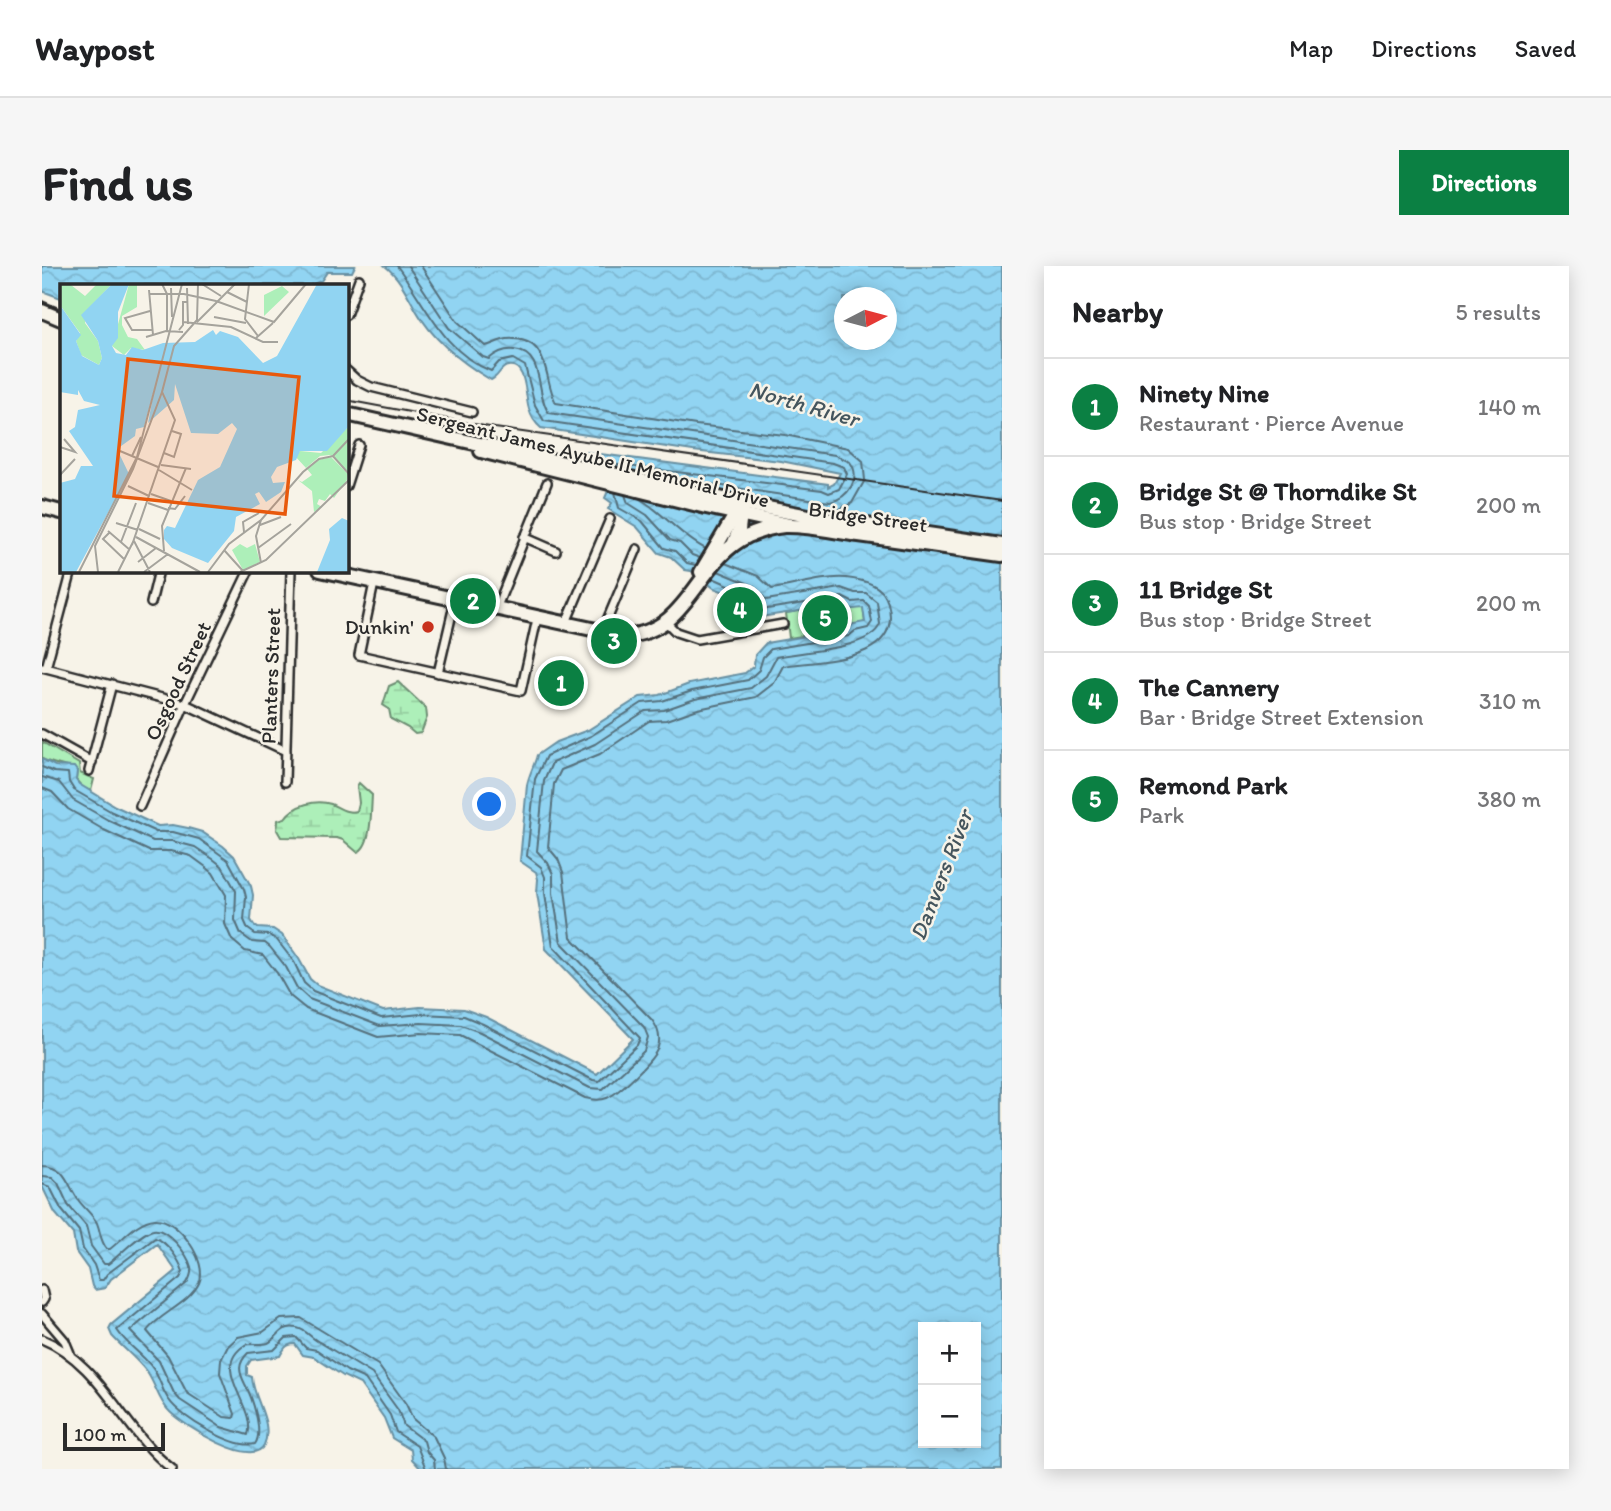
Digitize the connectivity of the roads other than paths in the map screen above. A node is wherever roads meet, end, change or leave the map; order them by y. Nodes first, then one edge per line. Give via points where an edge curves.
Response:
1 (359, 279) dead end
2 (348, 309) edge
3 (42, 311) edge
4 (60, 318) edge
5 (348, 372) edge
6 (472, 412) dead end
7 (348, 414) edge
8 (359, 445) dead end
9 (348, 480) edge
10 (547, 483) dead end
11 (42, 507) edge
12 (740, 510) junction
13 (60, 512) edge
14 (610, 519) dead end
15 (798, 527) junction
16 (524, 537) junction
17 (733, 545) junction
18 (1002, 545) edge
19 (637, 549) dead end
20 (556, 551) dead end
21 (1002, 555) edge
22 (71, 572) edge
23 (159, 572) edge
24 (248, 572) edge
25 (291, 572) edge
26 (325, 572) edge
27 (374, 583) junction
28 (696, 585) junction
29 (456, 601) junction
30 (152, 603) dead end
31 (496, 610) junction
32 (537, 619) junction
33 (666, 621) junction
34 (783, 624) dead end
35 (565, 625) junction
36 (602, 633) junction
37 (42, 641) edge
38 (53, 641) junction
39 (44, 668) edge
40 (438, 673) junction
41 (112, 684) junction
42 (185, 704) junction
43 (42, 734) edge
44 (286, 751) junction
45 (92, 762) junction
46 (89, 771) dead end
47 (285, 782) dead end
48 (140, 806) dead end
49 (42, 1290) edge
50 (42, 1302) edge
51 (42, 1314) edge
52 (42, 1339) edge
53 (70, 1354) junction
54 (172, 1469) edge

1 - 2 street
3 - 4 main road
5 - 6 street via 371,387
7 - 12 main road, Sergeant James Ayube II Memorial Drive
8 - 9 street
10 - 16 street
11 - 13 main road
12 - 15 main road, Sergeant James Ayube II Memorial Drive
12 - 17 main road, Bridge Street
12 - 18 main road, Bridge Street
12 - 28 main road, Bridge Street
14 - 35 street
15 - 17 main road, Bridge Street via 764,530
15 - 21 main road, Bridge Street
16 - 20 street
16 - 31 street
17 - 28 main road, Bridge Street
19 - 36 street
22 - 38 street
23 - 30 street
24 - 42 street, Osgood Street
25 - 44 street, Planters Street
26 - 27 main road, Bridge Street
27 - 29 main road, Bridge Street
27 - 40 street via 359,655
28 - 33 main road, Bridge Street
29 - 31 main road, Bridge Street
29 - 40 street
31 - 32 main road, Bridge Street
32 - 35 main road, Bridge Street
32 - 40 street via 521,691
33 - 34 street via 676,632 697,639
33 - 36 main road, Bridge Street via 634,636
35 - 36 main road, Bridge Street
37 - 38 street
38 - 39 street
39 - 41 street
41 - 42 street
41 - 45 street
42 - 44 street
42 - 48 street, Osgood Street
43 - 45 street
44 - 47 street, Planters Street
45 - 46 street
49 - 50 street
51 - 53 street
52 - 53 street
53 - 54 street

